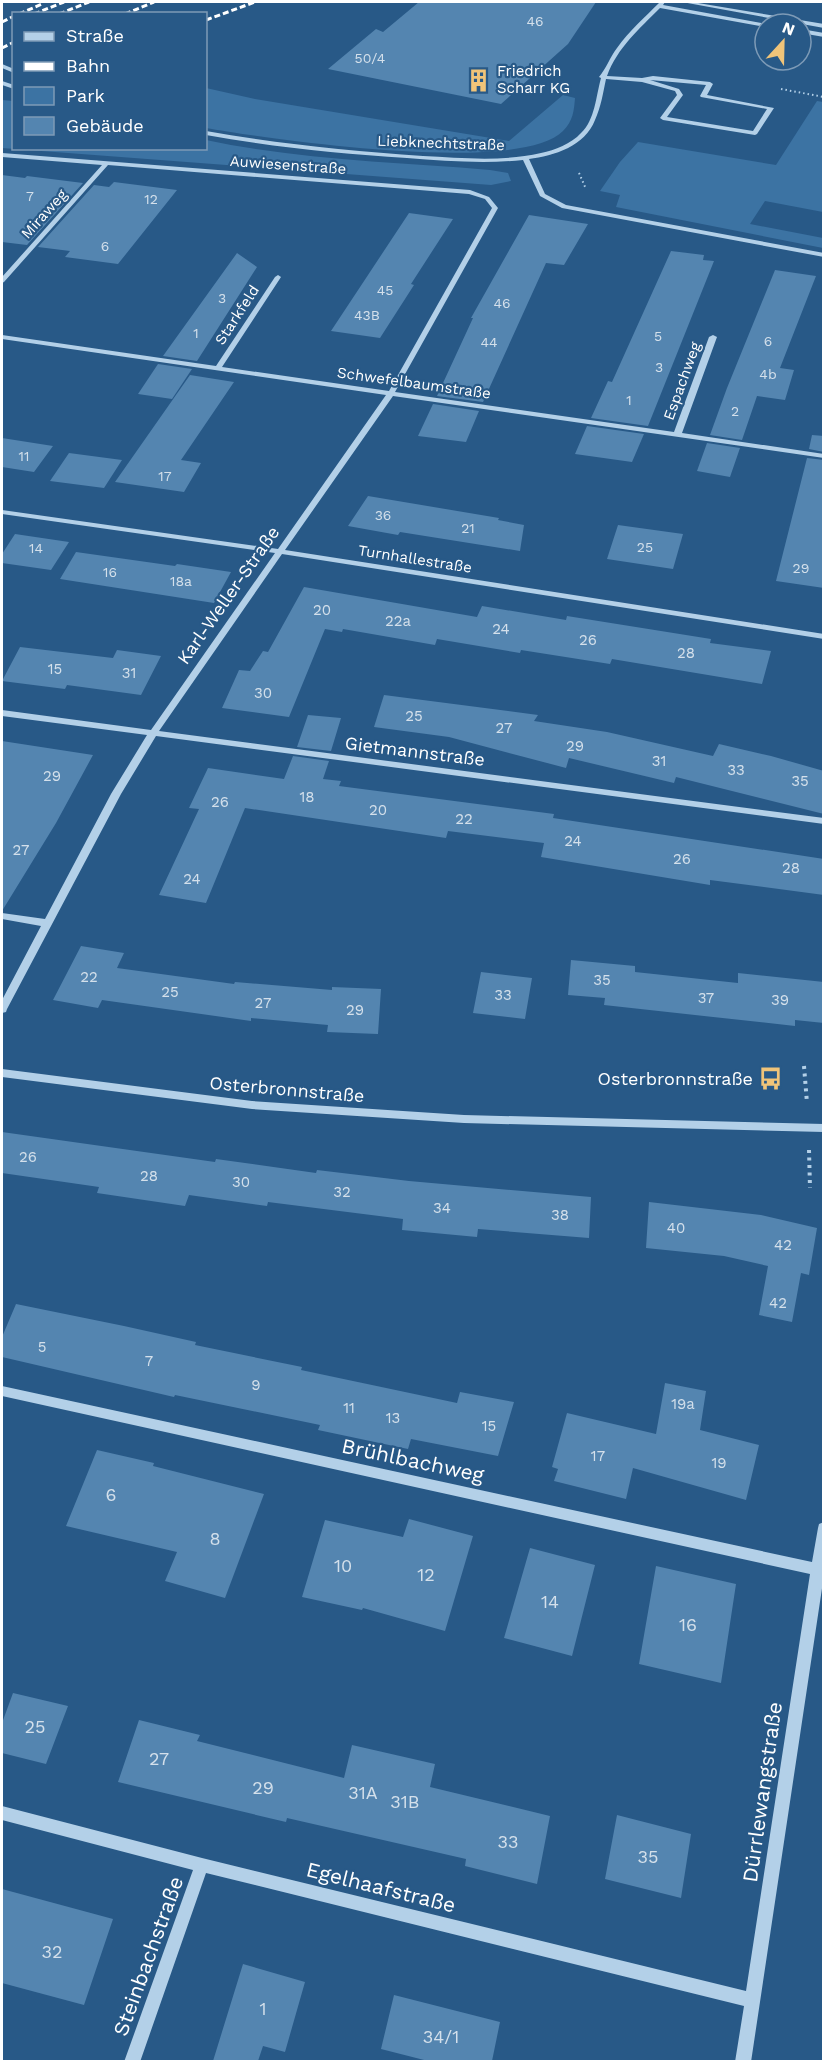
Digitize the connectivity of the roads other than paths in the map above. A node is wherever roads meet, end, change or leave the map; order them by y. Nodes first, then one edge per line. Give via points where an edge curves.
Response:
1 (685, 2) edge
2 (661, 4) edge
3 (753, 23) edge
4 (824, 26) edge
5 (602, 77) junction
6 (642, 80) junction
7 (207, 133) edge
8 (2, 155) edge
9 (525, 158) junction
10 (106, 164) junction
11 (495, 208) joint
12 (824, 255) edge
13 (278, 277) dead end
14 (2, 281) edge
15 (2, 337) edge
16 (713, 337) dead end
17 (218, 369) junction
18 (391, 393) junction
19 (677, 435) junction
20 (824, 456) edge
21 (2, 512) edge
22 (278, 551) junction
23 (824, 637) edge
24 (2, 713) edge
25 (153, 734) junction
26 (824, 821) edge
27 (2, 916) edge
28 (47, 923) junction
29 (2, 1009) edge
30 (2, 1073) edge
31 (824, 1128) edge
32 (2, 1391) edge
33 (824, 1528) edge
34 (816, 1569) junction
35 (2, 1813) edge
36 (202, 1865) junction
37 (752, 2000) junction
38 (132, 2061) edge
39 (743, 2061) edge

1 - 4 street
2 - 3 street
2 - 5 street, Liebknechtstraße via 616,53
5 - 6 street
5 - 9 street, Liebknechtstraße via 592,124 585,134 572,144
6 - 6 street via 670,87 680,95 663,118 754,133 771,108 703,96 710,84
7 - 9 street, Liebknechtstraße via 337,152 491,160
8 - 10 street, Auwiesenstraße
9 - 12 street via 542,195 564,207
10 - 11 street, Auwiesenstraße via 470,192 487,198
10 - 14 street, Miraweg
11 - 18 street, Karl-Weller-Straße
13 - 17 street, Starkfeld
15 - 17 street, Schwefelbaumstraße
16 - 19 street, Espachweg
17 - 18 street, Schwefelbaumstraße
18 - 19 street, Schwefelbaumstraße
18 - 22 street, Karl-Weller-Straße
19 - 20 street, Schwefelbaumstraße
21 - 22 street, Turnhallestraße
22 - 23 street, Turnhallestraße
22 - 25 street, Karl-Weller-Straße
24 - 25 street, Gietmannstraße
25 - 26 street, Gietmannstraße
25 - 28 street, Karl-Weller-Straße
27 - 28 street
28 - 29 street, Karl-Weller-Straße
30 - 31 street, Osterbronnstraße via 252,1105 464,1119
32 - 34 street, Brühlbachweg
33 - 34 street, Dürrlewangstraße
34 - 37 street, Dürrlewangstraße
35 - 36 street, Egelhaafstraße
36 - 37 street, Egelhaafstraße
36 - 38 street, Steinbachstraße
37 - 39 street, Dürrlewangstraße

